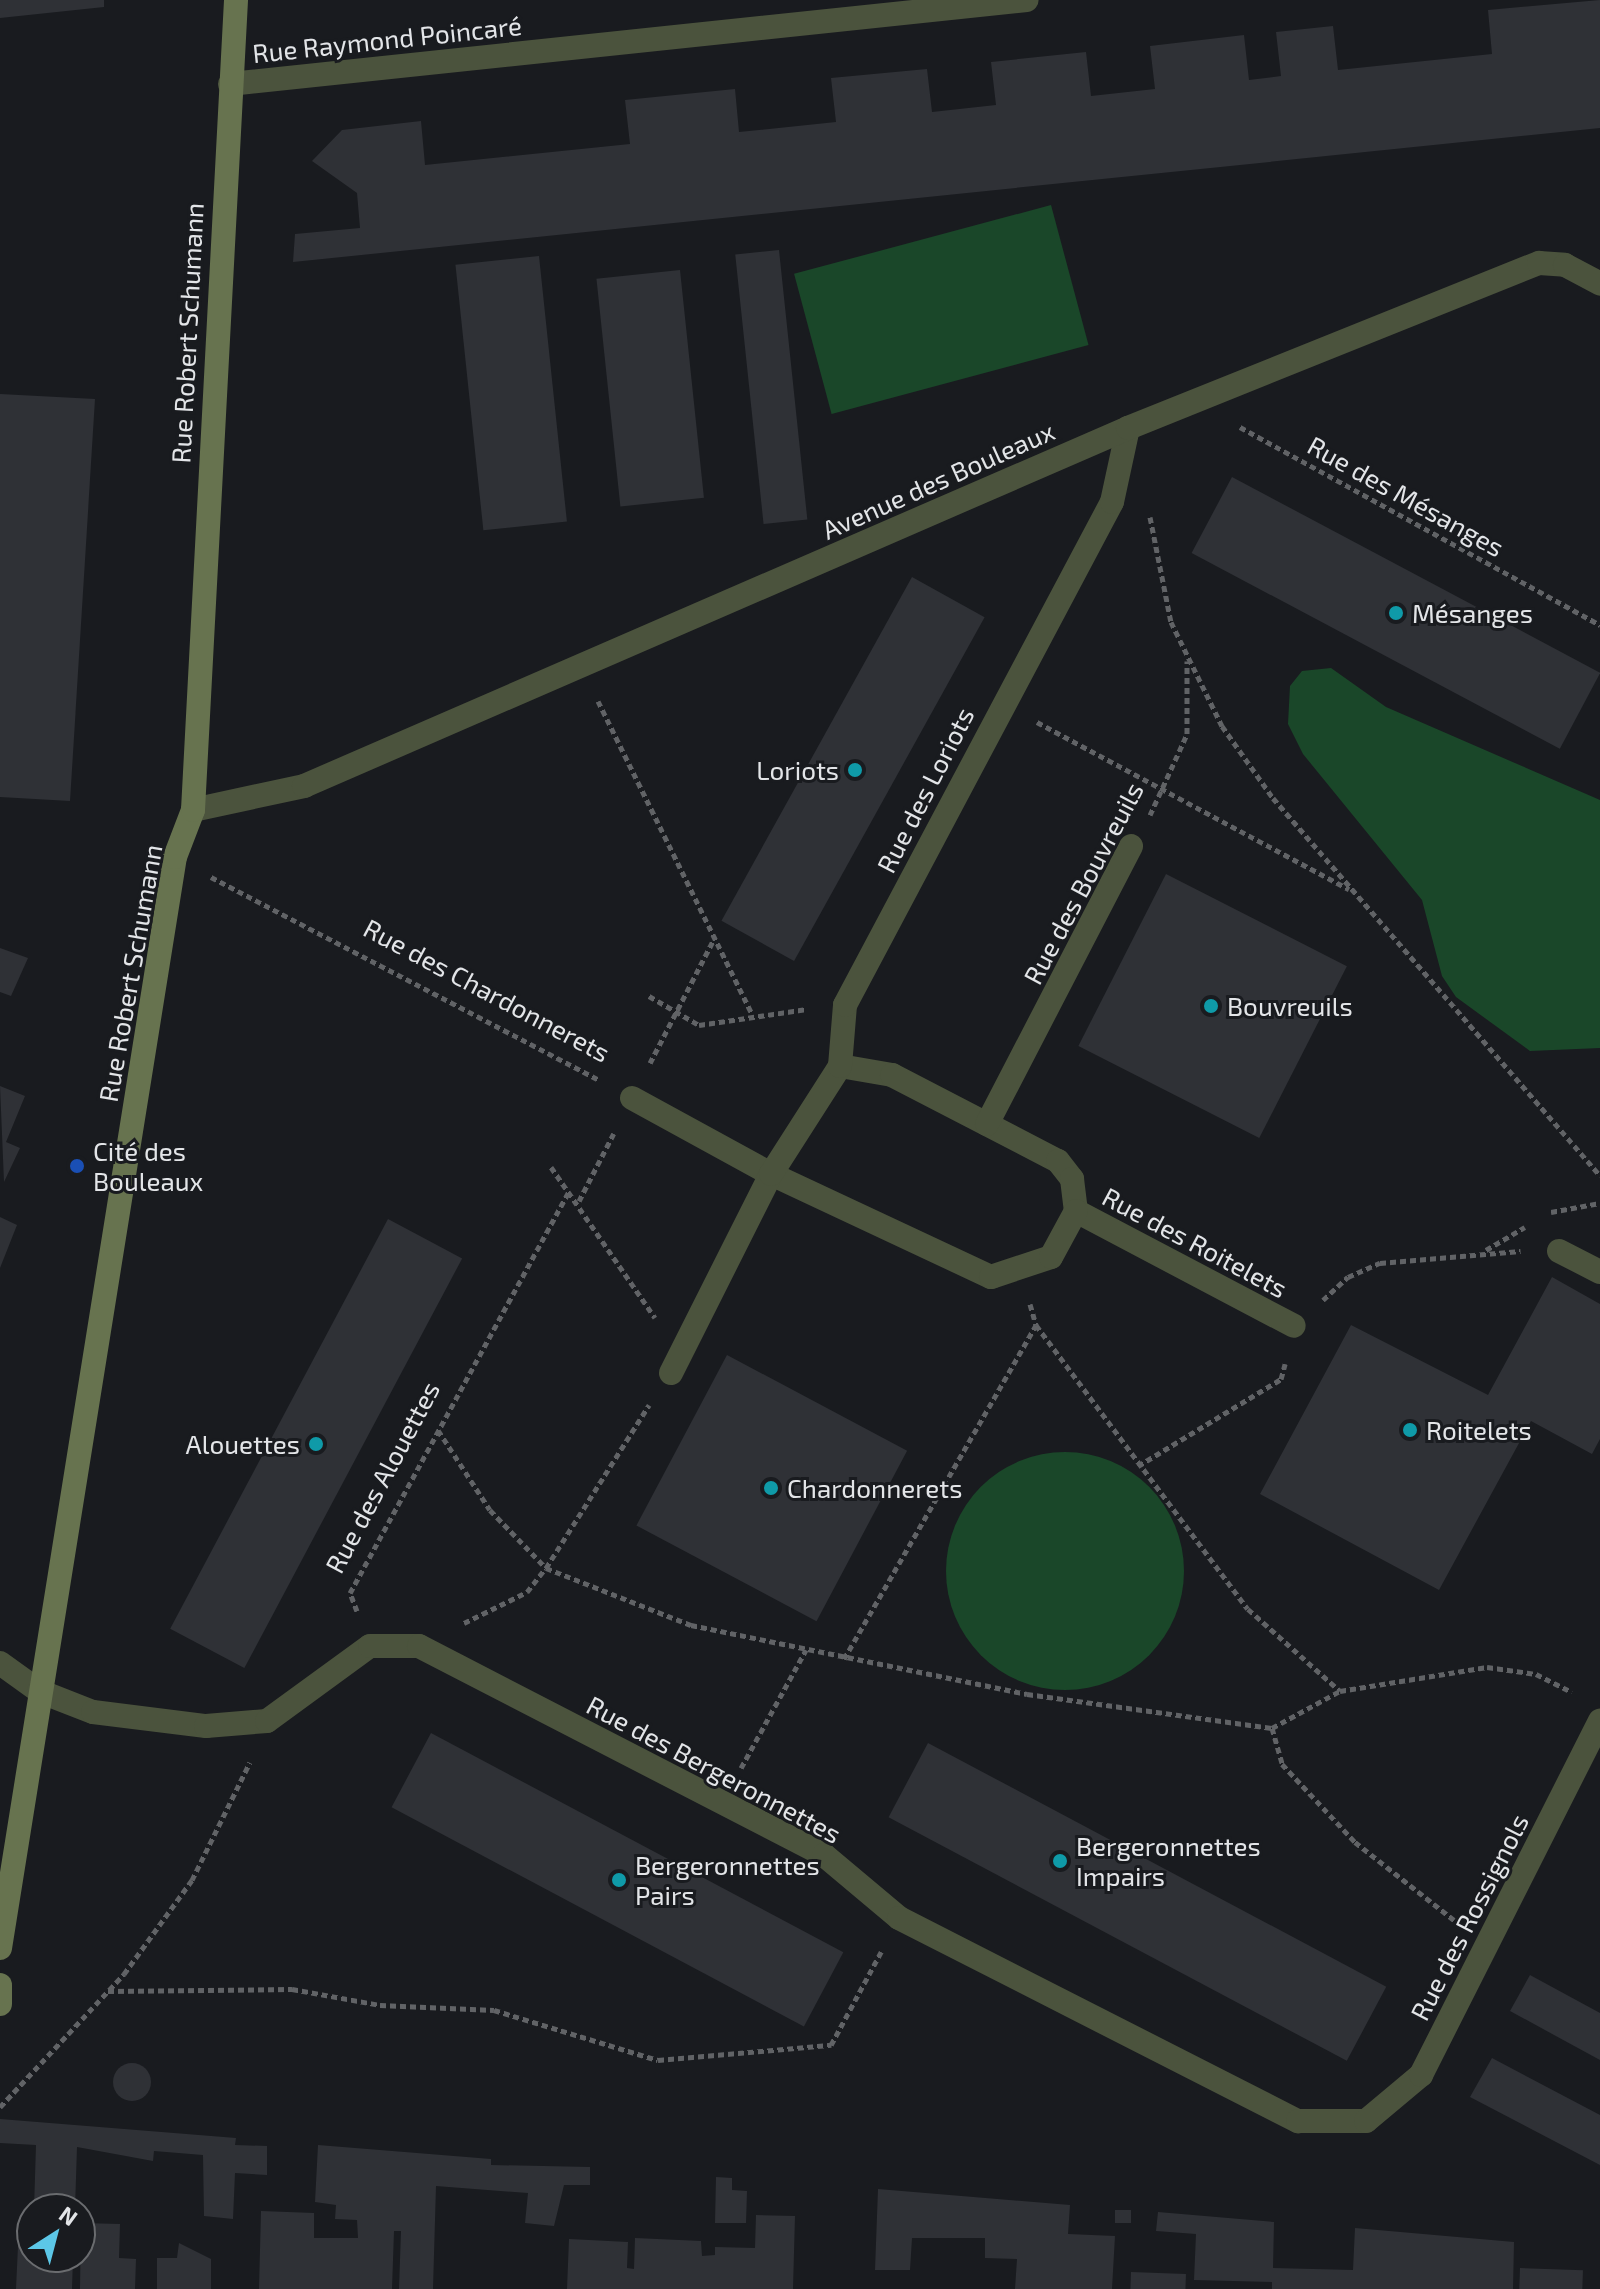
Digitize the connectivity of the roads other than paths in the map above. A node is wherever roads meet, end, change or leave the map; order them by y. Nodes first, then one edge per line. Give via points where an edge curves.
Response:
1 (236, 0) edge
2 (1027, 0) edge
3 (921, 6) edge
4 (230, 84) junction
5 (1600, 284) edge
6 (1128, 428) junction
7 (193, 810) junction
8 (1131, 846) road end
9 (840, 1066) junction
10 (632, 1098) road end
11 (987, 1124) junction
12 (771, 1174) junction
13 (1076, 1211) junction
14 (1559, 1251) dead end
15 (1600, 1272) edge
16 (1294, 1326) dead end
17 (671, 1373) road end
18 (0, 1663) edge
19 (39, 1691) junction
20 (1594, 1711) edge
21 (0, 1948) edge
22 (0, 1985) edge
23 (0, 2004) edge
24 (1366, 2121) joint

1 - 4 street, Rue Robert Schumann
2 - 3 street, Rue Raymond Poincaré
3 - 4 street, Rue Raymond Poincaré
4 - 7 street, Rue Robert Schumann
5 - 6 street, Avenue des Bouleaux via 1565,265 1539,263
6 - 7 street, Avenue des Bouleaux via 304,786
6 - 9 street, Rue des Loriots via 1112,502 845,1005
7 - 19 street, Rue Robert Schumann via 175,857
8 - 11 street, Rue des Bouvreuils
9 - 11 street, Rue des Roitelets via 892,1075
9 - 12 street, Rue des Loriots
10 - 12 street
11 - 13 street, Rue des Roitelets via 1058,1161 1072,1179
12 - 13 street via 991,1277 1021,1272 1051,1257
12 - 17 street
13 - 16 street, Rue des Roitelets
14 - 15 street
18 - 19 street
19 - 21 street, Rue Robert Schumann
19 - 24 street, Rue des Bergeronnettes via 93,1712 206,1726 267,1721 370,1646 419,1646 824,1855 899,1918 1298,2121
20 - 24 street, Rue des Rossignols via 1421,2075
22 - 23 street

